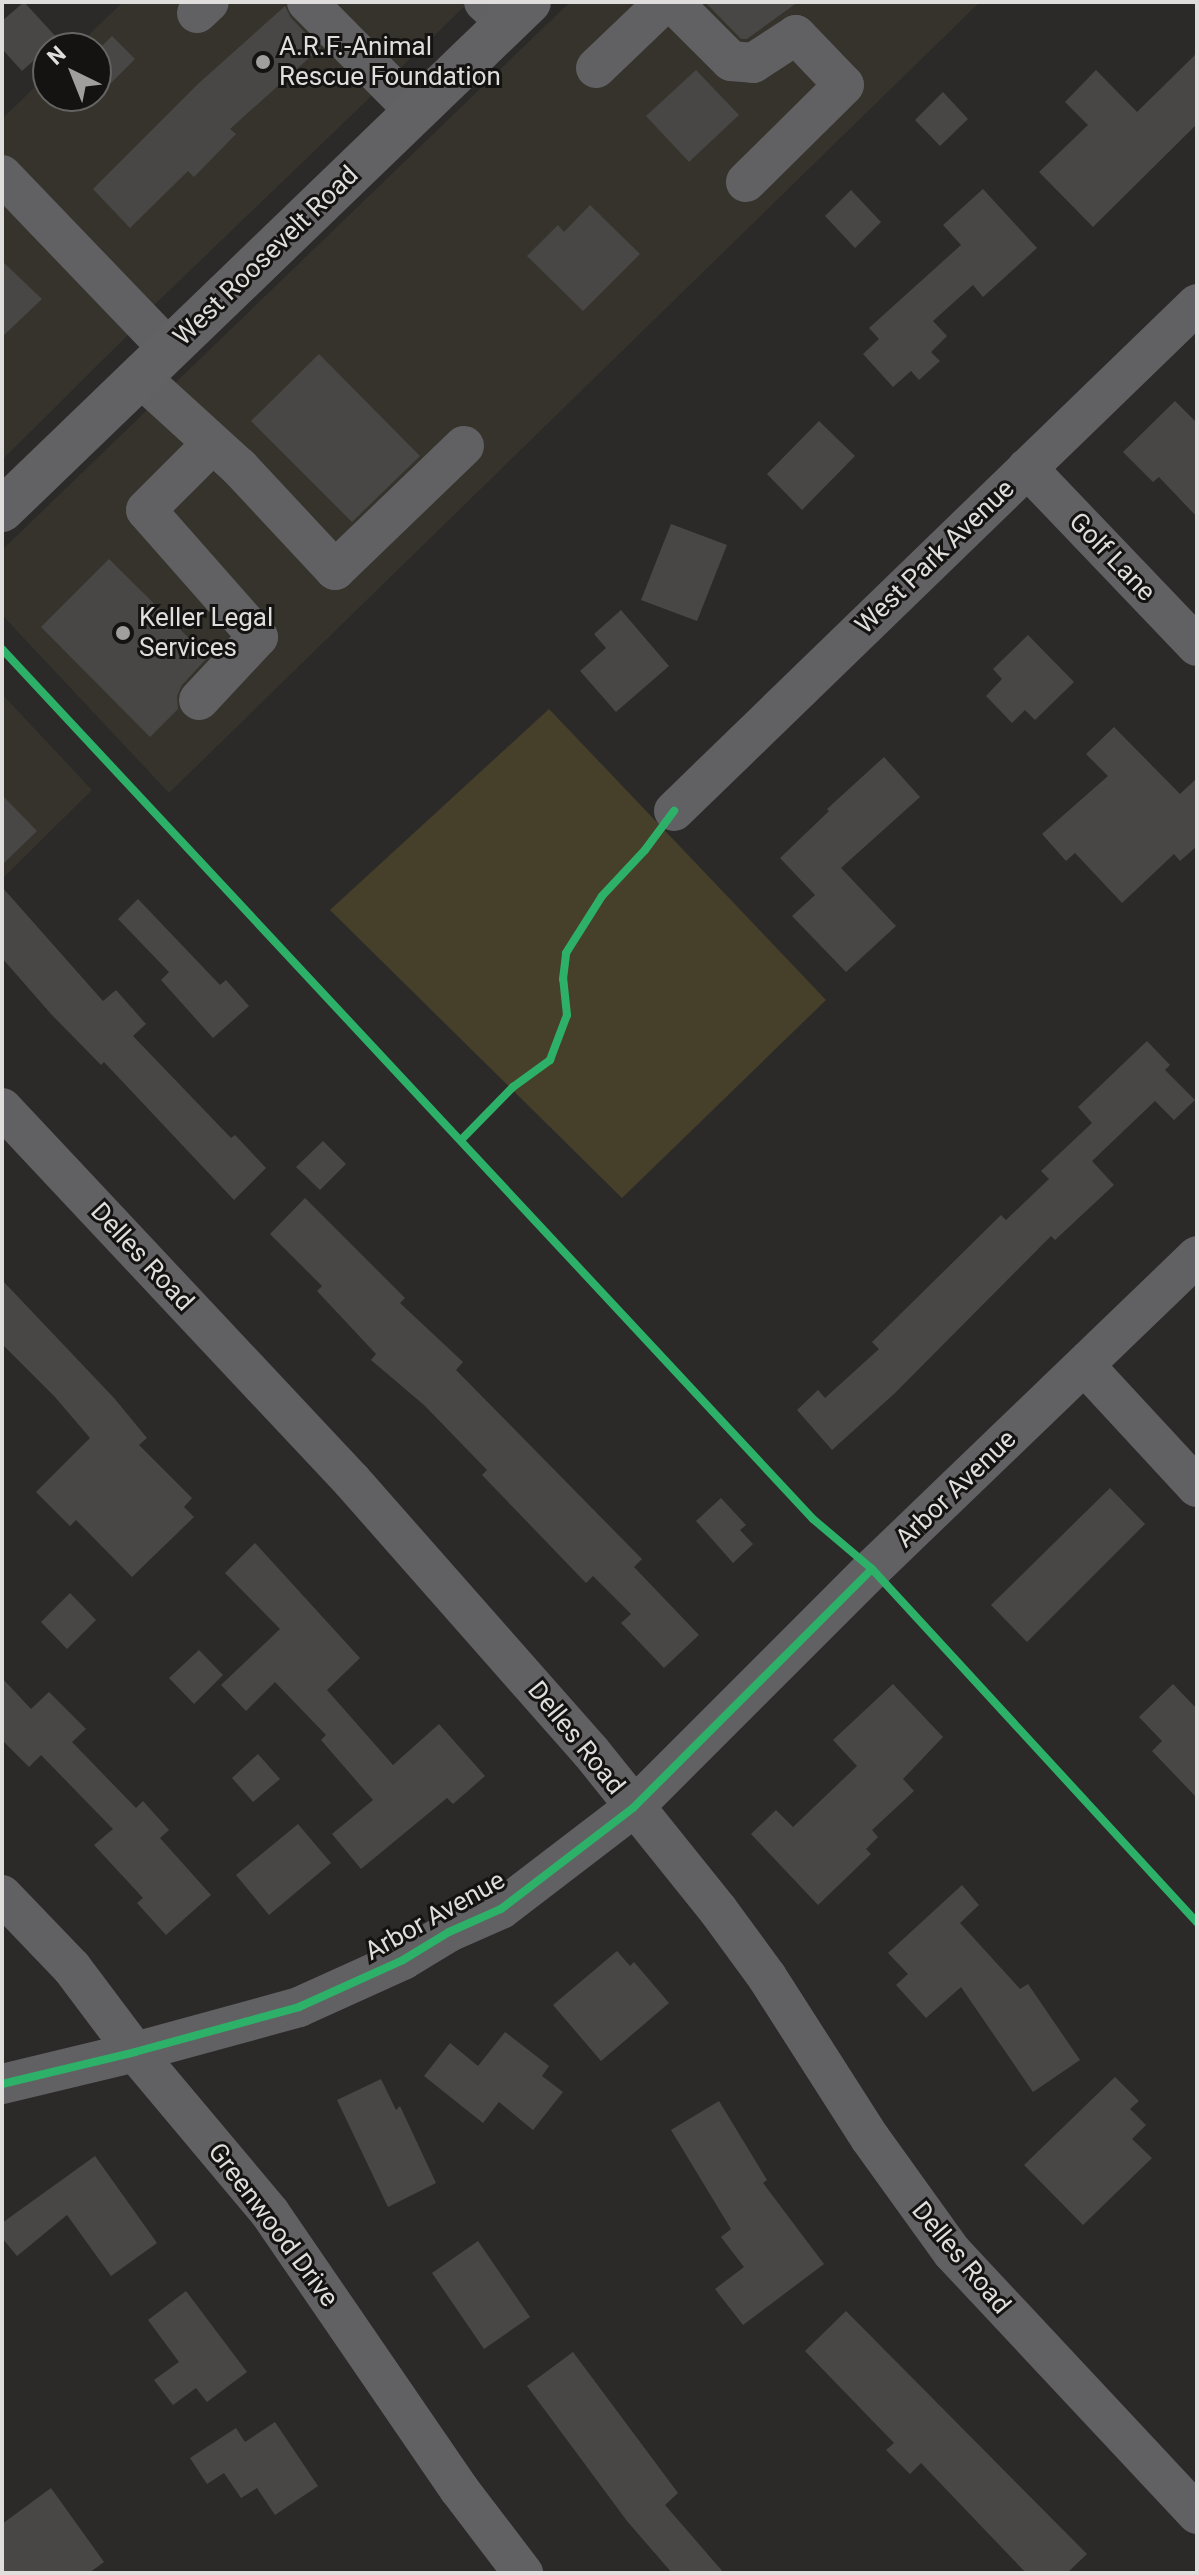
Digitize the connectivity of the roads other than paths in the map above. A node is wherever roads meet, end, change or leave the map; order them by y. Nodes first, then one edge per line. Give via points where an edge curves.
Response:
1 (307, 2) edge
2 (665, 2) edge
3 (672, 2) edge
4 (507, 9) edge
5 (596, 68) dead end
6 (416, 112) junction
7 (2, 175) edge
8 (746, 182) dead end
9 (1197, 304) edge
10 (155, 363) junction
11 (212, 444) junction
12 (464, 446) dead end
13 (1027, 468) junction
14 (2, 510) edge
15 (1197, 646) edge
16 (199, 700) dead end
17 (674, 811) dead end
18 (2, 1108) edge
19 (1197, 1256) edge
20 (1085, 1366) junction
21 (1197, 1487) edge
22 (633, 1808) junction
23 (2, 1895) edge
24 (135, 2052) junction
25 (2, 2084) edge
26 (1197, 2514) edge
27 (523, 2573) edge

1 - 6 street
2 - 5 street
3 - 8 street via 731,61 753,63 796,35 844,85
4 - 6 main road, West Roosevelt Road
6 - 10 main road, West Roosevelt Road
7 - 10 street
9 - 13 street, West Park Avenue
10 - 11 street
10 - 14 main road, West Roosevelt Road
11 - 12 street via 335,570
11 - 16 street via 146,510 258,637
13 - 15 street, Golf Lane
13 - 17 street, West Park Avenue
18 - 22 street, Delles Road via 463,1604
19 - 20 street, Arbor Avenue
20 - 21 street
20 - 22 street, Arbor Avenue
22 - 24 street, Arbor Avenue via 501,1909 403,1960 299,2007
22 - 26 street, Delles Road via 759,1965 870,2138 952,2252
23 - 24 street, Greenwood Drive via 72,1968
24 - 25 street, Arbor Avenue
24 - 27 street, Greenwood Drive via 270,2213 459,2489

